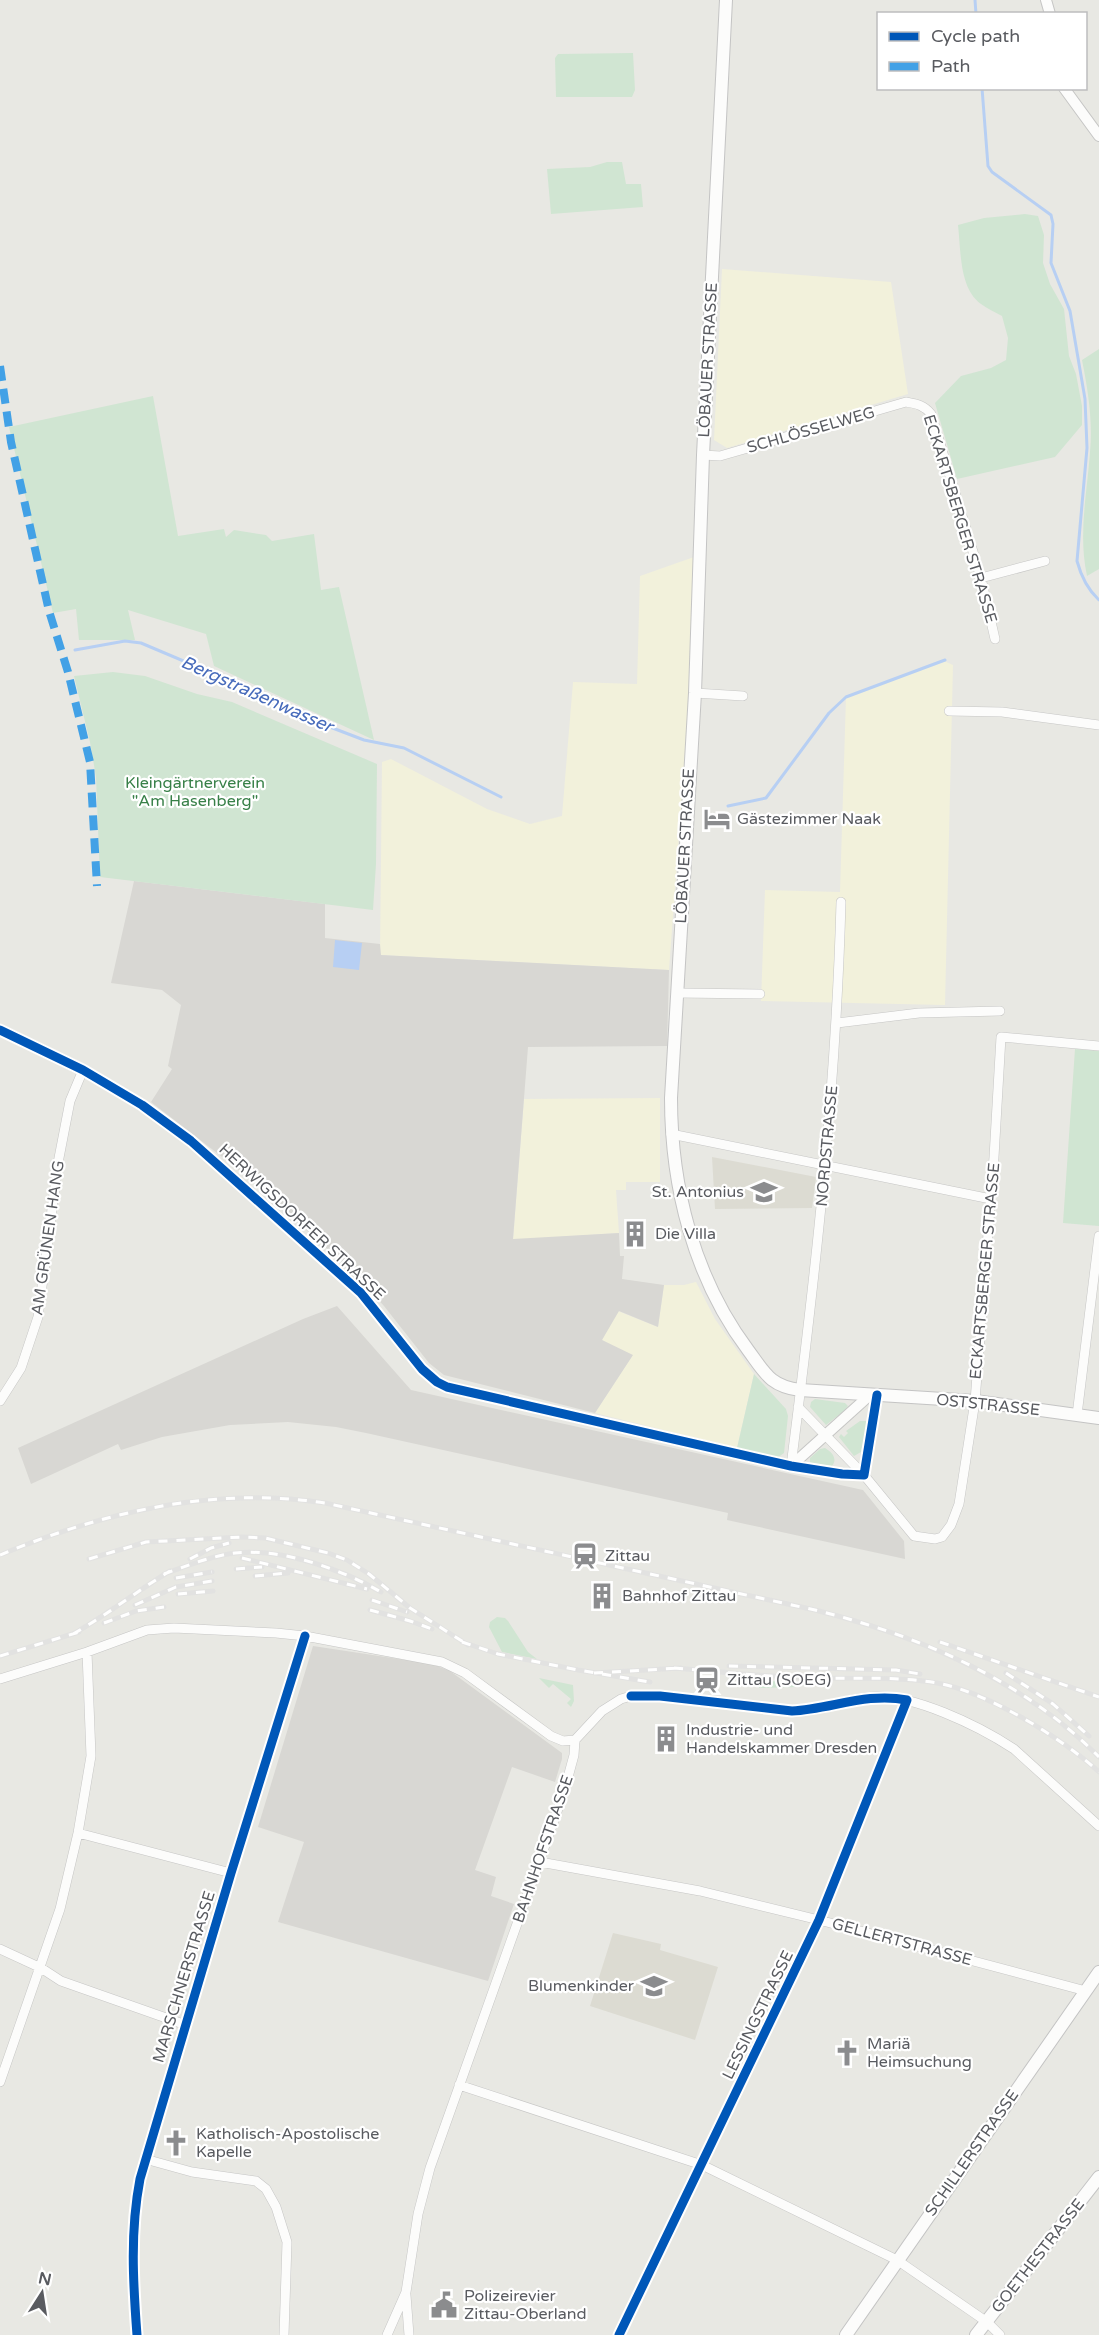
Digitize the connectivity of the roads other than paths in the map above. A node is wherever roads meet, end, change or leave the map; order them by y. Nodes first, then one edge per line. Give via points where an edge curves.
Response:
1 (726, 0) edge
2 (1065, 90) edge
3 (1099, 136) edge
4 (918, 404) joint
5 (703, 455) junction
6 (1045, 561) dead end
7 (981, 578) junction
8 (995, 639) dead end
9 (695, 693) junction
10 (743, 696) dead end
11 (949, 711) dead end
12 (1099, 725) edge
13 (842, 902) dead end
14 (677, 993) junction
15 (760, 994) dead end
16 (1000, 1011) dead end
17 (837, 1023) junction
18 (0, 1030) edge
19 (1099, 1046) edge
20 (83, 1070) junction
21 (671, 1134) junction
22 (826, 1166) junction
23 (991, 1199) junction
24 (1099, 1236) edge
25 (800, 1390) junction
26 (874, 1395) junction
27 (0, 1401) edge
28 (975, 1401) junction
29 (798, 1407) junction
30 (1077, 1415) junction
31 (1099, 1418) edge
32 (825, 1435) junction
33 (791, 1466) junction
34 (864, 1475) junction
35 (305, 1636) junction
36 (87, 1652) junction
37 (1, 1679) edge
38 (0, 1689) edge
39 (907, 1700) junction
40 (575, 1740) junction
41 (1099, 1826) edge
42 (78, 1833) junction
43 (540, 1862) junction
44 (231, 1874) junction
45 (819, 1920) junction
46 (0, 1949) edge
47 (41, 1968) junction
48 (1099, 1972) edge
49 (1086, 1991) junction
50 (186, 2025) junction
51 (0, 2082) edge
52 (459, 2085) junction
53 (145, 2159) junction
54 (702, 2165) junction
55 (1099, 2177) edge
56 (897, 2260) junction
57 (406, 2292) junction
58 (987, 2322) junction
59 (137, 2335) edge
60 (284, 2335) edge
61 (387, 2335) edge
62 (409, 2335) edge
63 (619, 2335) edge
64 (846, 2335) edge
65 (976, 2335) edge
66 (1000, 2335) edge

1 - 5 main road, LÖBAUER STRASSE
2 - 3 street
4 - 5 street, SCHLÖSSELWEG via 906,402 720,456
4 - 7 street, ECKARTSBERGER STRASSE via 931,414
5 - 9 main road, LÖBAUER STRASSE
6 - 7 street
7 - 8 street, ECKARTSBERGER STRASSE
9 - 10 street
9 - 14 main road, LÖBAUER STRASSE
11 - 12 street via 1002,712
13 - 17 street, NORDSTRASSE
14 - 15 street
14 - 21 main road, LÖBAUER STRASSE
16 - 17 street via 919,1013
17 - 22 street, NORDSTRASSE
18 - 20 street, HERWIGSDORFER STRASSE
19 - 23 street, ECKARTSBERGER STRASSE via 1001,1037
20 - 27 street, AM GRÜNEN HANG via 70,1101 58,1163 38,1317 21,1368
20 - 33 street, HERWIGSDORFER STRASSE via 142,1105 240,1184 360,1293 437,1382 457,1390
21 - 22 street
21 - 25 main road, LÖBAUER STRASSE via 687,1226 713,1293 740,1339 768,1375 778,1385
22 - 23 street
22 - 25 street, NORDSTRASSE
23 - 28 street, ECKARTSBERGER STRASSE
24 - 30 street
25 - 26 main road, OSTSTRASSE
25 - 29 street
26 - 28 main road, OSTSTRASSE
26 - 32 street
26 - 34 street
28 - 30 main road, OSTSTRASSE
28 - 34 street, ECKARTSBERGER STRASSE via 959,1504 942,1537 914,1536
29 - 32 street
29 - 33 street
30 - 31 main road, OSTSTRASSE
32 - 33 street
32 - 34 street
33 - 34 street
35 - 36 street via 174,1628 137,1633
35 - 40 street via 452,1666 551,1737
35 - 44 street, MARSCHNERSTRASSE
36 - 37 street
36 - 42 street via 91,1756
37 - 38 street
39 - 40 street via 868,1697 792,1711 631,1696 602,1711
39 - 41 street via 978,1728 1006,1744
39 - 45 street, LESSINGSTRASSE
40 - 43 street, BAHNHOFSTRASSE via 564,1792
42 - 44 street
42 - 47 street
43 - 45 street, GELLERTSTRASSE via 657,1882
43 - 52 street, BAHNHOFSTRASSE
44 - 50 street, MARSCHNERSTRASSE
45 - 49 street, GELLERTSTRASSE
45 - 54 street, LESSINGSTRASSE
46 - 47 street
47 - 50 street via 61,1981
47 - 51 street
48 - 49 main road, SCHILLERSTRASSE
49 - 56 main road, SCHILLERSTRASSE
50 - 53 street, MARSCHNERSTRASSE
52 - 54 street
52 - 57 street, BAHNHOFSTRASSE via 418,2214
53 - 59 street, MARSCHNERSTRASSE via 134,2208 132,2257
53 - 60 street via 192,2172 256,2181 266,2189 287,2242
54 - 56 street
54 - 63 street, LESSINGSTRASSE
55 - 58 main road, GOETHESTRASSE
56 - 58 street
56 - 64 main road, SCHILLERSTRASSE
57 - 61 street, BAHNHOFSTRASSE
57 - 62 street, BAHNHOFSTRASSE
58 - 65 main road, GOETHESTRASSE
58 - 66 street

